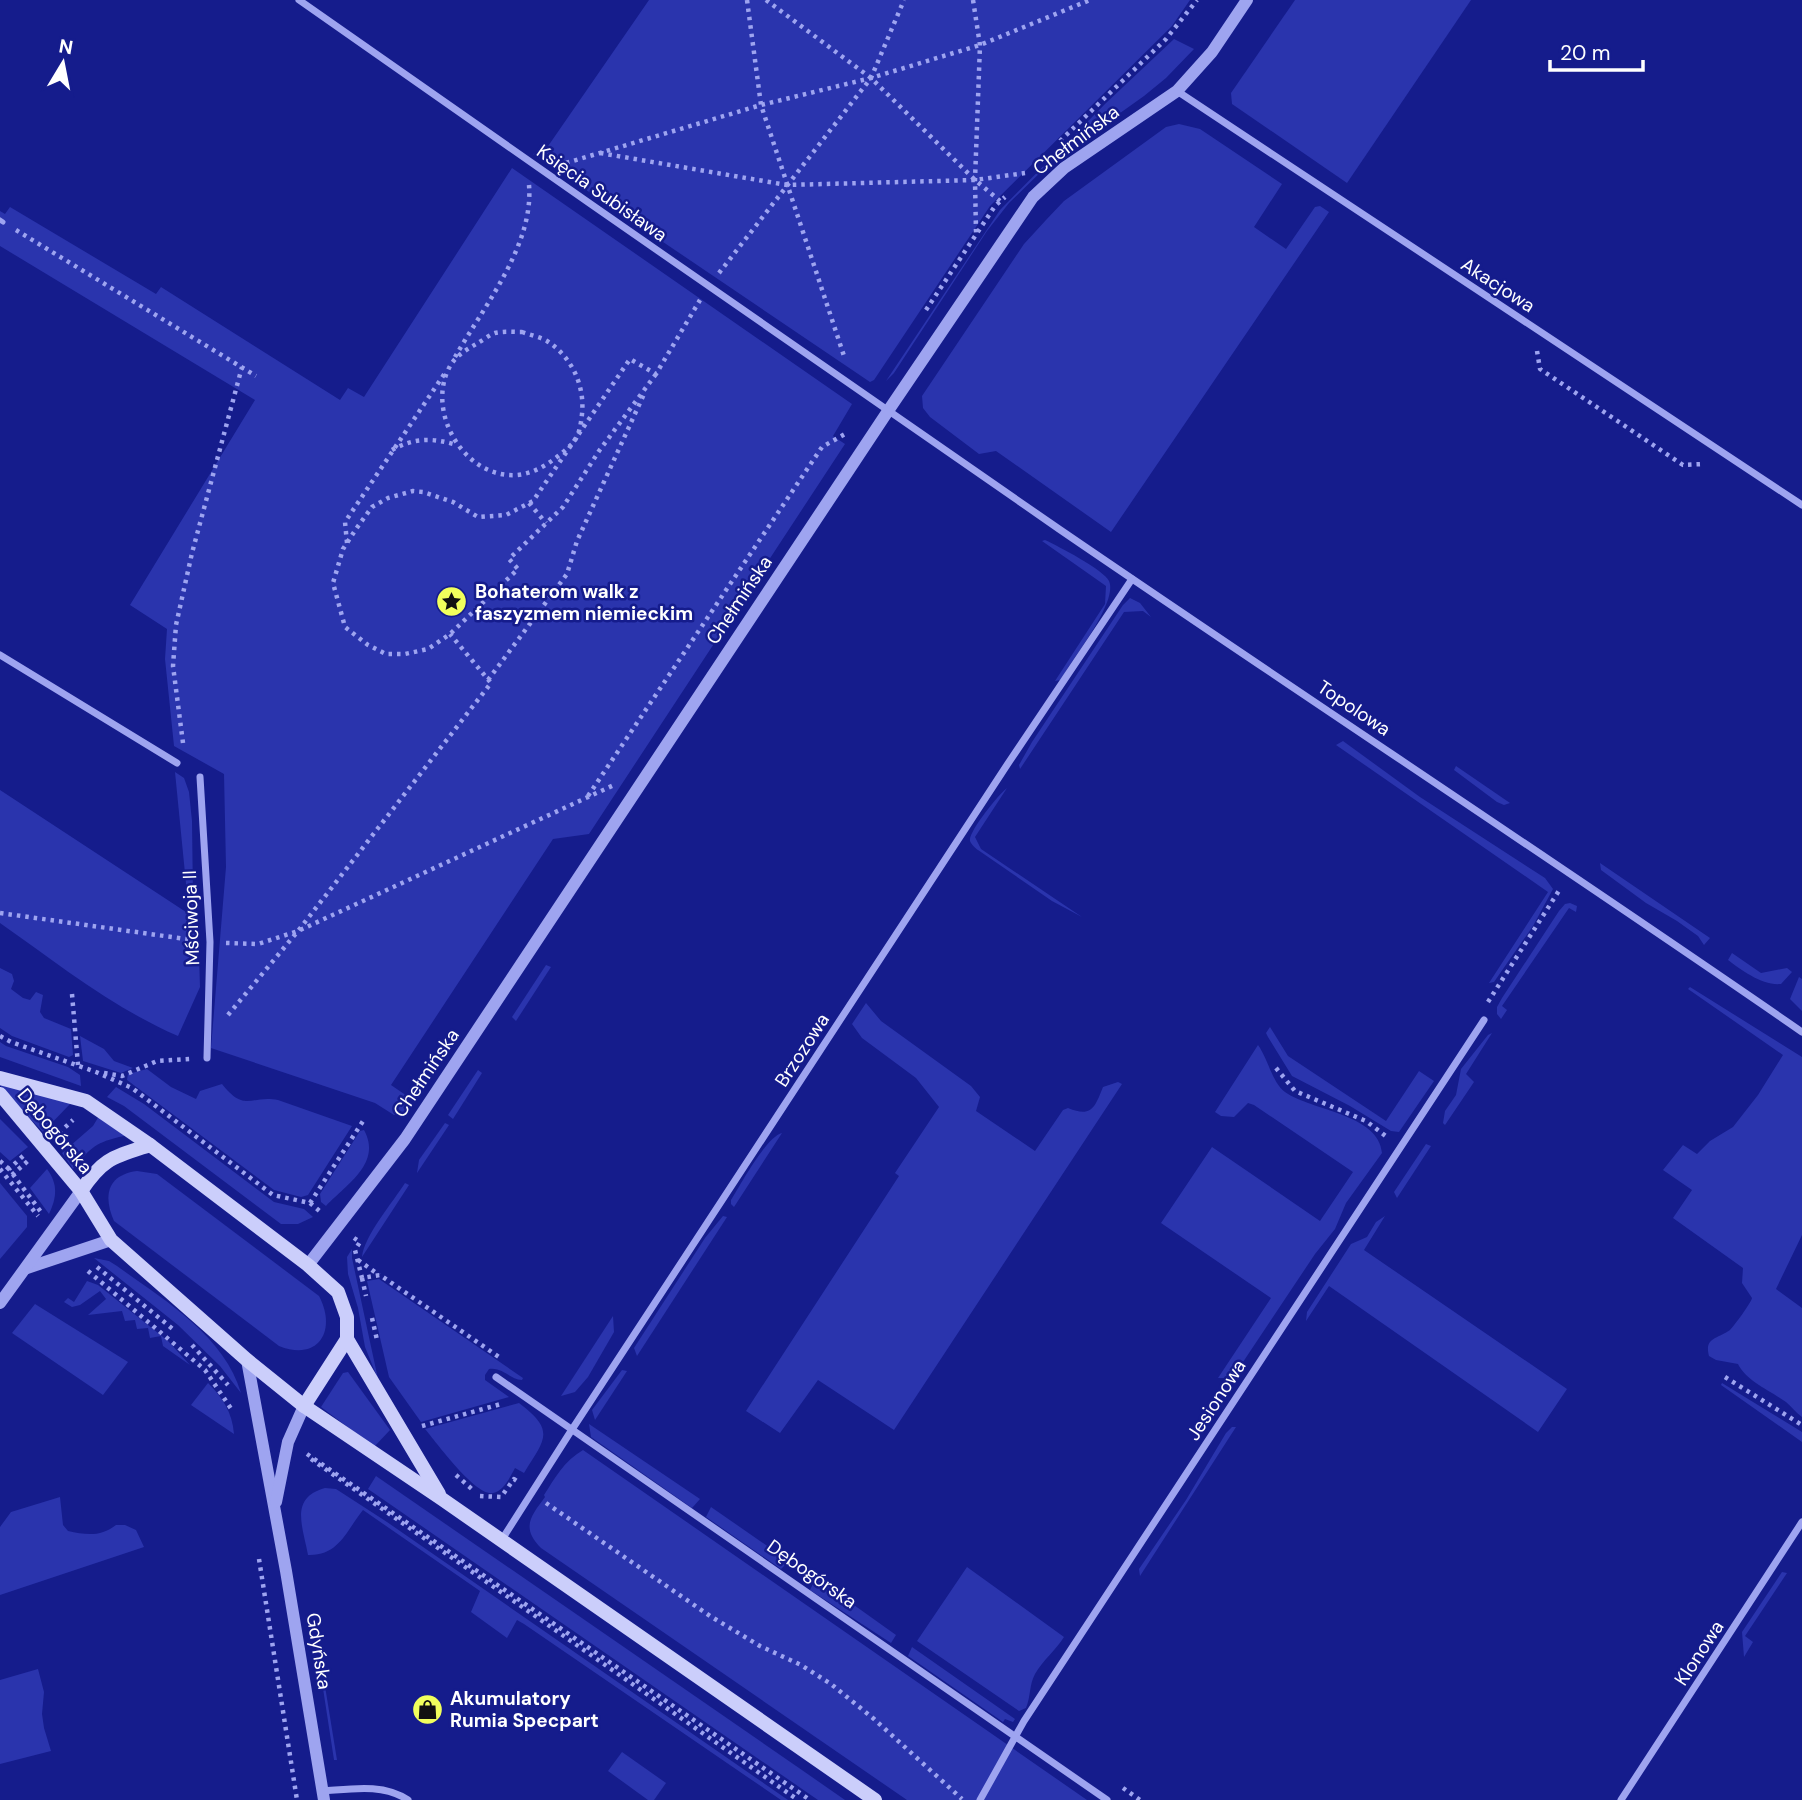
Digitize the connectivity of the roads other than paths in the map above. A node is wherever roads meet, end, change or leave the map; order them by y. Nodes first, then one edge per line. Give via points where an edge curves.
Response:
1 (299, 0) edge
2 (1247, 0) edge
3 (1177, 91) junction
4 (888, 411) junction
5 (1802, 505) edge
6 (1132, 579) junction
7 (0, 655) edge
8 (177, 763) dead end
9 (200, 777) dead end
10 (1484, 1020) road end
11 (1802, 1032) edge
12 (206, 1058) road end
13 (0, 1078) edge
14 (0, 1094) edge
15 (150, 1145) junction
16 (80, 1191) junction
17 (111, 1240) junction
18 (308, 1265) junction
19 (27, 1268) junction
20 (0, 1303) edge
21 (346, 1339) junction
22 (247, 1360) junction
23 (496, 1377) dead end
24 (304, 1406) junction
25 (571, 1430) junction
26 (442, 1499) junction
27 (275, 1509) junction
28 (1802, 1522) edge
29 (501, 1541) junction
30 (1015, 1737) junction
31 (324, 1796) edge
32 (408, 1800) edge
33 (875, 1800) edge
34 (980, 1800) edge
35 (1107, 1800) edge
36 (1622, 1800) edge

1 - 4 street, Księcia Subisława
2 - 3 street, Chełmińska via 1212,52
3 - 4 street, Chełmińska via 1064,168 1033,197
3 - 5 street, Akacjowa
4 - 6 street, Topolowa
4 - 18 street, Chełmińska via 405,1139
6 - 11 street, Topolowa
6 - 25 street, Brzozowa
7 - 8 street
9 - 12 street, Mściwoja II via 210,943
10 - 30 street, Jesionowa
13 - 15 main road, Dębogórska via 86,1101
14 - 16 main road, Dębogórska
15 - 16 main road via 109,1158
15 - 18 main road, Dębogórska
16 - 17 main road, Dębogórska
16 - 19 street
17 - 19 street
17 - 22 main road, Dębogórska
18 - 21 main road, Dębogórska via 338,1292 348,1317
19 - 20 street
21 - 24 main road
21 - 26 main road
22 - 24 main road, Dębogórska
22 - 27 street, Gdyńska
23 - 25 street, Dębogórska
24 - 26 main road
24 - 27 street, Gdyńska via 288,1442
25 - 29 street, Brzozowa
25 - 30 street, Dębogórska
26 - 29 main road
27 - 31 street, Gdyńska
28 - 36 street, Klonowa
29 - 33 main road
30 - 34 street, Jesionowa
30 - 35 street, Dębogórska
31 - 32 street via 372,1788

